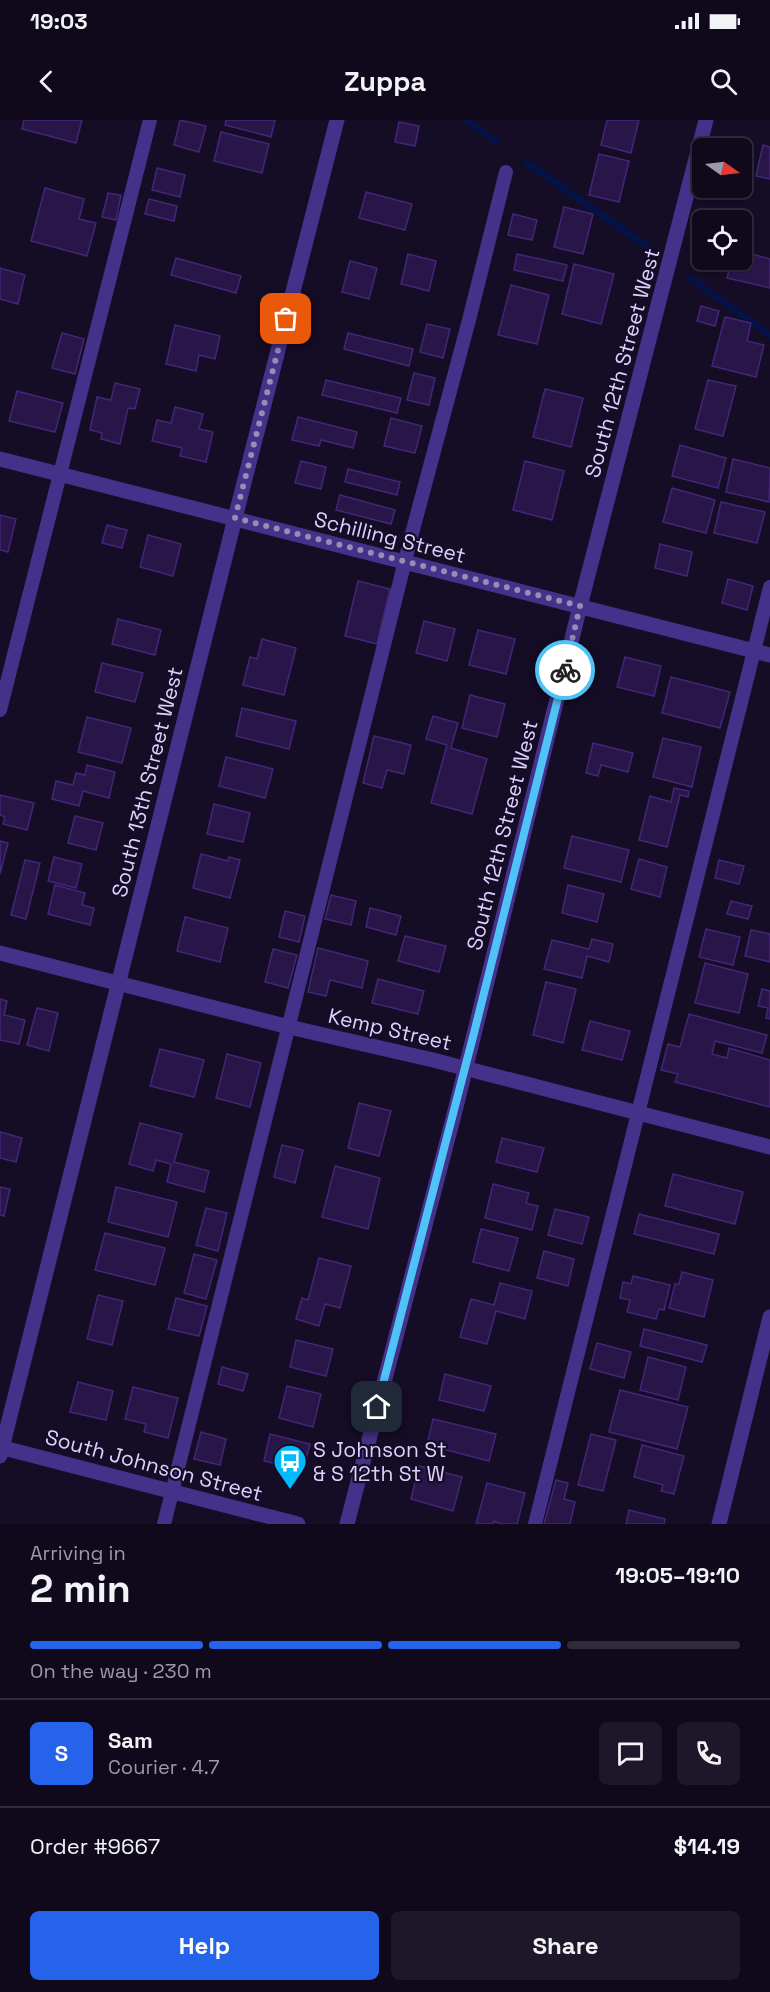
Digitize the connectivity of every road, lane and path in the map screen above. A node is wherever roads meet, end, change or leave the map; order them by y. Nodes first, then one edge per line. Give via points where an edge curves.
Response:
1 (150, 120) edge
2 (337, 120) edge
3 (706, 120) edge
4 (506, 172) dead end
5 (0, 459) edge
6 (60, 474) junction
7 (235, 518) junction
8 (405, 562) junction
9 (770, 587) edge
10 (580, 606) junction
11 (754, 651) junction
12 (770, 655) edge
13 (0, 710) edge
14 (0, 952) edge
15 (118, 983) junction
16 (289, 1027) junction
17 (465, 1069) junction
18 (637, 1113) junction
19 (770, 1147) edge
20 (770, 1317) edge
21 (1, 1450) edge
22 (172, 1491) junction
23 (164, 1524) edge
24 (298, 1524) edge
25 (347, 1524) edge
26 (535, 1524) edge
27 (719, 1524) edge

1 - 6 lane
2 - 7 street, South 13th Street West
3 - 10 street, South 12th Street West
4 - 8 lane
5 - 6 street, Schilling Street
6 - 7 street, Schilling Street
6 - 13 lane
7 - 8 street, Schilling Street
7 - 15 street, South 13th Street West
8 - 10 street, Schilling Street
8 - 16 lane
9 - 11 lane
10 - 11 street, Schilling Street
10 - 17 street, South 12th Street West
11 - 12 street, Schilling Street
11 - 18 lane
14 - 15 street, Kemp Street
15 - 16 street, Kemp Street
15 - 21 street, South 13th Street West
16 - 17 street, Kemp Street
16 - 22 lane
17 - 18 street, Kemp Street
17 - 25 street, South 12th Street West
18 - 19 street, Kemp Street
18 - 26 lane
20 - 27 street
21 - 22 street, South Johnson Street
22 - 23 lane
22 - 24 street, South Johnson Street

